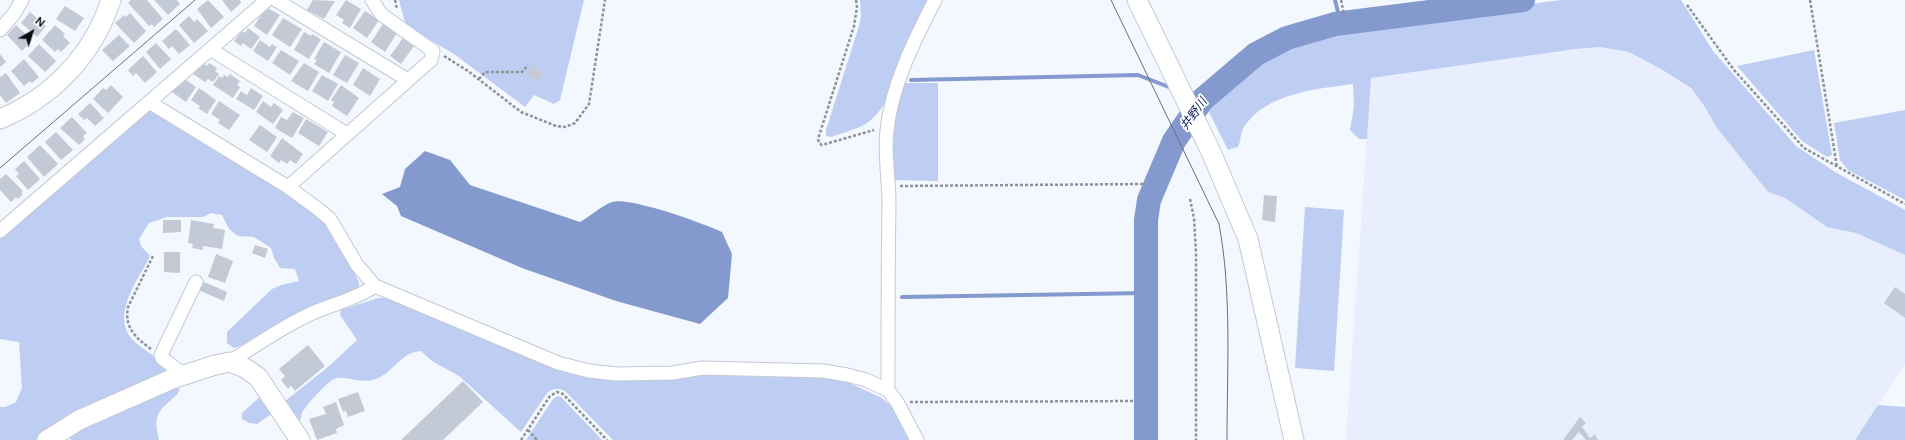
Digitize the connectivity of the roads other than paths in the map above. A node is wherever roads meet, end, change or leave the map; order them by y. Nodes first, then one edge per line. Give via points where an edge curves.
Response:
1 (22, 0) edge
2 (111, 0) edge
3 (267, 0) edge
4 (276, 0) edge
5 (372, 0) edge
6 (935, 0) edge
7 (1137, 0) edge
8 (0, 30) edge
9 (210, 49) junction
10 (408, 80) junction
11 (149, 102) junction
12 (0, 120) edge
13 (347, 134) junction
14 (288, 187) junction
15 (0, 231) edge
16 (196, 282) dead end
17 (375, 286) junction
18 (230, 362) junction
19 (184, 375) junction
20 (888, 390) junction
21 (47, 440) edge
22 (300, 440) edge
23 (917, 440) edge
24 (1294, 440) edge

1 - 8 street
2 - 12 street via 101,26 67,75 37,100
3 - 9 street
4 - 10 street
5 - 10 street via 381,14 433,51 431,60
6 - 20 street via 903,69 887,131
7 - 24 street via 1211,152 1248,239
9 - 11 street
9 - 13 street
10 - 13 street
11 - 14 street
11 - 15 street
13 - 14 street
14 - 17 street via 330,219 357,265
16 - 19 street via 161,355
17 - 18 street via 362,295 305,316
17 - 20 street via 558,363 589,371 648,375 702,368 824,370 866,380
18 - 19 street
18 - 22 street via 258,377
19 - 21 street via 79,420
20 - 23 street

